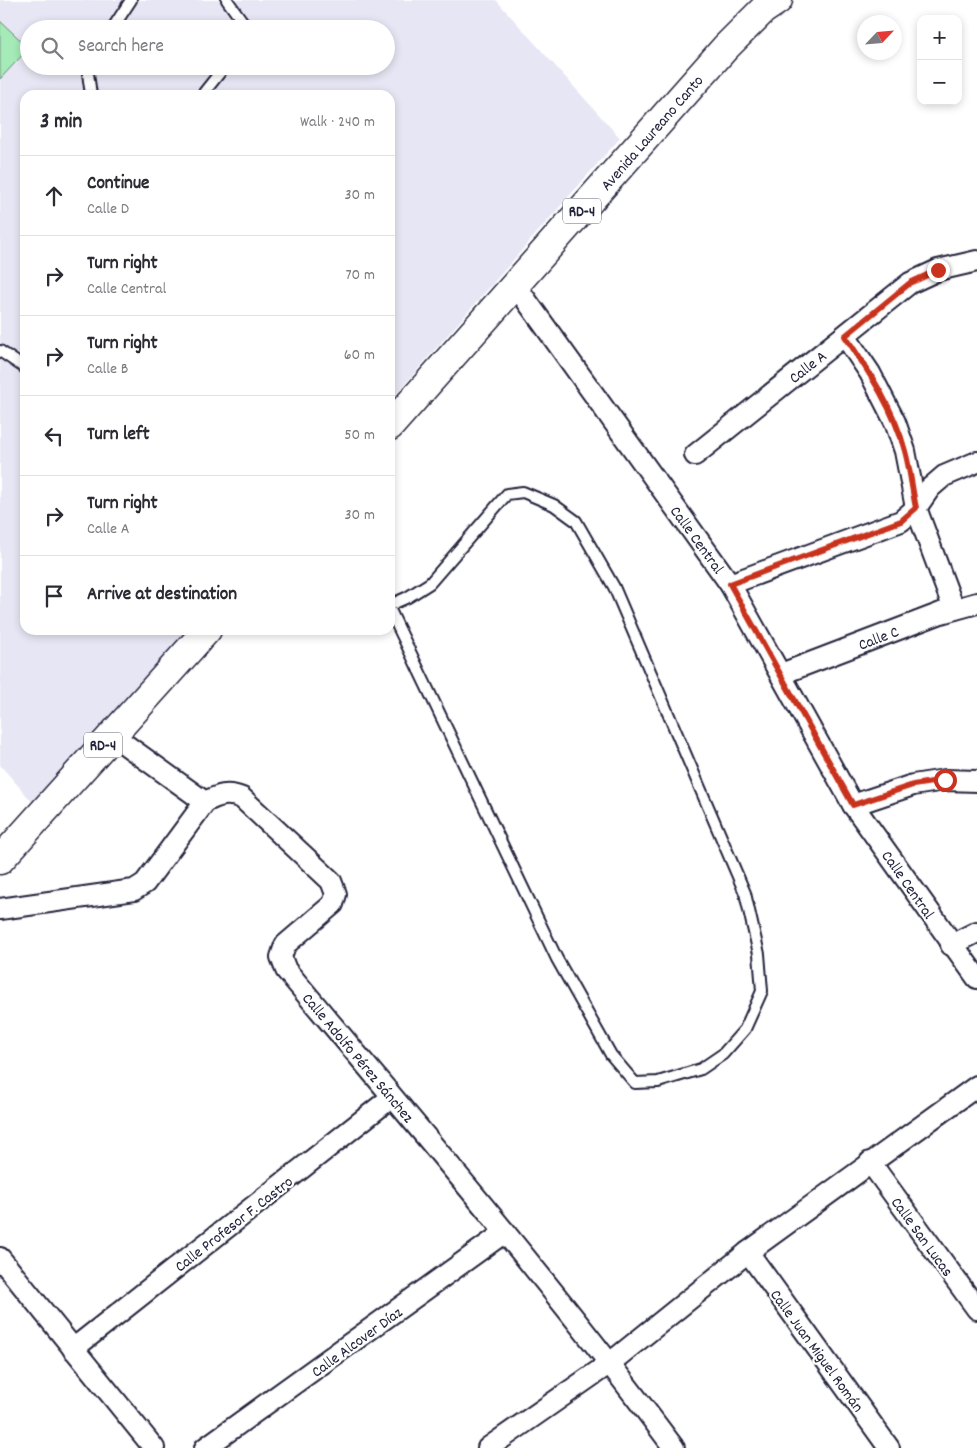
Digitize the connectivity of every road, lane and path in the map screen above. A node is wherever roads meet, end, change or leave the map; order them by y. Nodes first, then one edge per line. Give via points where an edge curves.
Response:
1 (131, 0) edge
2 (227, 0) edge
3 (778, 0) edge
4 (118, 20) edge
5 (241, 20) edge
6 (89, 75) edge
7 (218, 75) edge
8 (90, 90) edge
9 (206, 90) edge
10 (977, 261) edge
11 (516, 286) junction
12 (845, 336) junction
13 (0, 351) edge
14 (20, 365) edge
15 (395, 420) edge
16 (695, 455) dead end
17 (977, 462) edge
18 (916, 508) junction
19 (730, 584) junction
20 (395, 603) edge
21 (977, 603) edge
22 (954, 609) junction
23 (395, 620) edge
24 (202, 635) edge
25 (781, 674) junction
26 (112, 735) junction
27 (977, 782) edge
28 (205, 802) junction
29 (853, 805) junction
30 (0, 860) edge
31 (0, 909) edge
32 (977, 932) edge
33 (952, 945) junction
34 (977, 978) edge
35 (977, 1086) edge
36 (392, 1097) junction
37 (870, 1162) junction
38 (505, 1232) junction
39 (748, 1252) junction
40 (0, 1258) edge
41 (977, 1309) edge
42 (73, 1348) junction
43 (610, 1363) junction
44 (154, 1448) edge
45 (205, 1448) edge
46 (488, 1448) edge
47 (674, 1448) edge
48 (888, 1448) edge

1 - 4 lane
2 - 5 lane
3 - 11 main road, Avenida Laureano Canto / RD-4 via 763,10 725,48
6 - 8 lane
7 - 9 lane
10 - 12 street, Calle A via 938,270 910,283
11 - 15 main road, Avenida Laureano Canto / RD-4
11 - 19 street, Calle Central
12 - 16 street, Calle A
12 - 18 street via 870,373 895,422 905,451
13 - 14 lane
17 - 18 street via 944,476 930,488
18 - 19 street via 901,521
18 - 22 street
19 - 25 street, Calle Central
20 - 23 lane via 430,582 507,494 523,492 531,495 554,504 576,521 614,587 745,893 759,954 762,991 745,1029 723,1054 701,1069 658,1082 635,1083 611,1054 557,959
21 - 22 street, Calle C
22 - 25 street, Calle C
24 - 26 main road, RD-4
25 - 29 street, Calle Central
26 - 28 street
26 - 30 main road, RD-4
27 - 29 street via 945,780 913,785
28 - 31 street via 145,883 134,890
28 - 36 street, Calle Adolfo Pérez Sánchez via 220,795 232,794 242,798 331,881 336,894 333,904 285,945 282,957 286,970
29 - 33 street, Calle Central
32 - 33 street
33 - 34 street, Calle Central
35 - 37 street
36 - 38 street, Calle Adolfo Pérez Sánchez
36 - 42 street, Calle Profesor F. Castro
37 - 39 street
37 - 41 street, Calle San Lucas
38 - 43 street, Calle Adolfo Pérez Sánchez
38 - 45 street, Calle Alcover Díaz
39 - 43 street
39 - 48 street, Calle Juan Miguel Román
40 - 42 street
42 - 44 street
43 - 46 street
43 - 47 street, Calle Adolfo Pérez Sánchez

